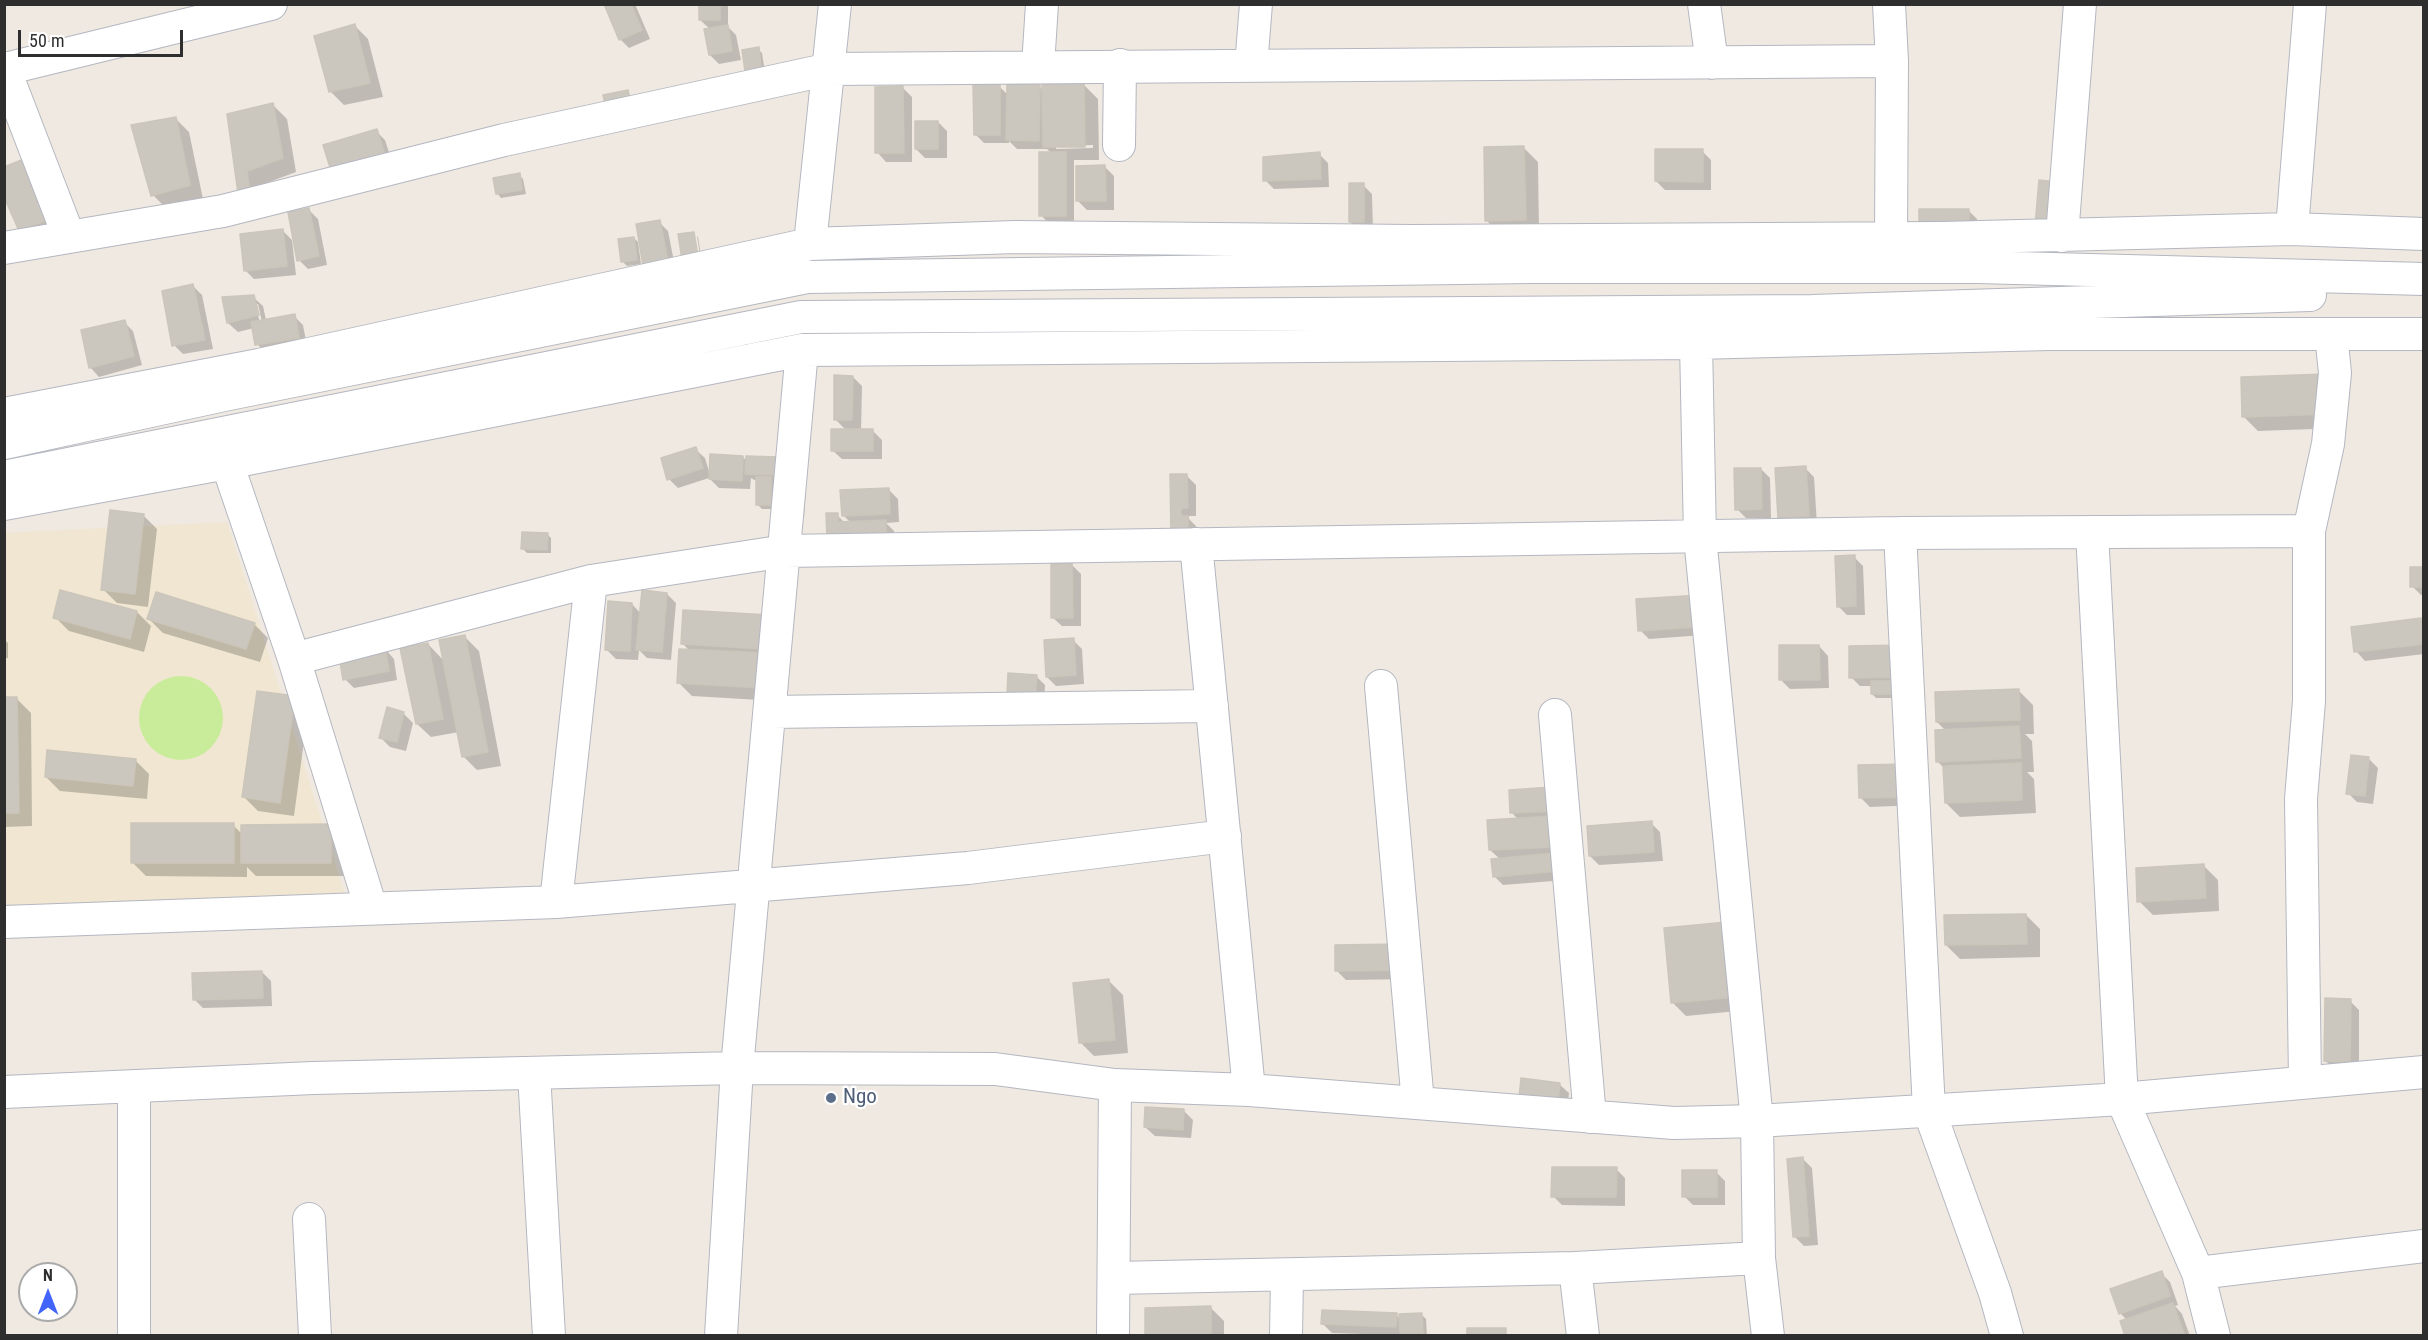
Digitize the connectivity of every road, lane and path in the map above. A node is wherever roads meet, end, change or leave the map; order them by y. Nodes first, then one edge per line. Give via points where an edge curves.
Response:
1 (271, 4) edge
2 (836, 4) edge
3 (1042, 4) edge
4 (1256, 4) edge
5 (1704, 4) edge
6 (1889, 4) edge
7 (2080, 4) edge
8 (2310, 4) edge
9 (1892, 61) junction
10 (1712, 63) junction
11 (1120, 65) junction
12 (1038, 66) junction
13 (1251, 66) junction
14 (5, 68) edge
15 (830, 69) junction
16 (1119, 145) dead end
17 (2292, 230) junction
18 (2424, 234) edge
19 (2062, 236) junction
20 (69, 237) junction
21 (1015, 237) junction
22 (1891, 237) junction
23 (810, 244) junction
24 (4, 248) edge
25 (1015, 273) junction
26 (2424, 279) edge
27 (2424, 300) edge
28 (2331, 334) junction
29 (2424, 334) edge
30 (1696, 343) junction
31 (802, 350) junction
32 (4, 414) edge
33 (4, 443) edge
34 (227, 463) junction
35 (4, 477) edge
36 (4, 504) edge
37 (2309, 531) junction
38 (2092, 532) junction
39 (1900, 533) junction
40 (1700, 537) junction
41 (1196, 544) junction
42 (785, 551) junction
43 (591, 581) junction
44 (294, 659) junction
45 (1381, 686) dead end
46 (1212, 706) junction
47 (770, 712) junction
48 (1555, 715) dead end
49 (1225, 836) junction
50 (753, 886) junction
51 (556, 902) junction
52 (371, 908) junction
53 (4, 922) edge
54 (737, 1068) junction
55 (2424, 1072) edge
56 (534, 1073) junction
57 (2305, 1083) junction
58 (1115, 1085) junction
59 (134, 1086) junction
60 (1249, 1090) junction
61 (4, 1092) edge
62 (2122, 1099) junction
63 (1418, 1103) junction
64 (1929, 1110) junction
65 (1590, 1118) junction
66 (1757, 1121) junction
67 (309, 1219) dead end
68 (2424, 1246) edge
69 (1759, 1258) junction
70 (1575, 1268) junction
71 (2198, 1273) junction
72 (1287, 1276) junction
73 (1115, 1278) junction
74 (134, 1335) edge
75 (315, 1335) edge
76 (549, 1335) edge
77 (721, 1335) edge
78 (1113, 1335) edge
79 (1286, 1335) edge
80 (1583, 1335) edge
81 (1768, 1335) edge
82 (2007, 1335) edge
83 (2214, 1335) edge

1 - 14 street
2 - 15 street
3 - 12 street
4 - 13 street
5 - 10 street
6 - 9 street
7 - 19 street
8 - 17 street
9 - 10 street
9 - 22 street
10 - 13 street
11 - 12 street
11 - 13 street
11 - 16 street
12 - 15 street
14 - 20 street
15 - 20 street via 504,140 224,211
15 - 23 street
17 - 18 street
17 - 19 street
19 - 22 street
20 - 24 street
21 - 22 street via 1413,241
21 - 23 street
21 - 25 street
23 - 32 street via 259,365
25 - 26 street via 1978,267
25 - 33 street via 807,277 235,392
27 - 35 street via 2319,295 1812,311 801,317
28 - 29 street
28 - 30 street via 2049,334
28 - 37 street via 2335,373 2328,444
30 - 31 street
30 - 40 street
31 - 34 street
31 - 42 street
34 - 36 street
34 - 44 street
37 - 38 street
37 - 57 street via 2309,701 2301,799
38 - 39 street
38 - 62 street
39 - 40 street
39 - 64 street
40 - 41 street
40 - 66 street
41 - 42 street
41 - 46 street
42 - 43 street
42 - 47 street
43 - 44 street
43 - 51 street
44 - 52 street
45 - 63 street
46 - 47 street
46 - 49 street
47 - 50 street
48 - 65 street
49 - 50 street via 968,868
49 - 60 street
50 - 51 street
50 - 54 street
51 - 52 street
52 - 53 street
54 - 56 street
54 - 58 street via 994,1069
54 - 77 street
55 - 57 street
56 - 59 street
56 - 76 street
57 - 62 street
58 - 60 street
58 - 73 street
59 - 61 street
59 - 74 street
60 - 63 street
62 - 64 street
62 - 71 street
63 - 65 street
64 - 66 street
64 - 82 street
65 - 66 street via 1674,1123
66 - 69 street
67 - 75 street
68 - 71 street
69 - 70 street
69 - 81 street
70 - 72 street
70 - 80 street
71 - 83 street
72 - 73 street
72 - 79 street
73 - 78 street

